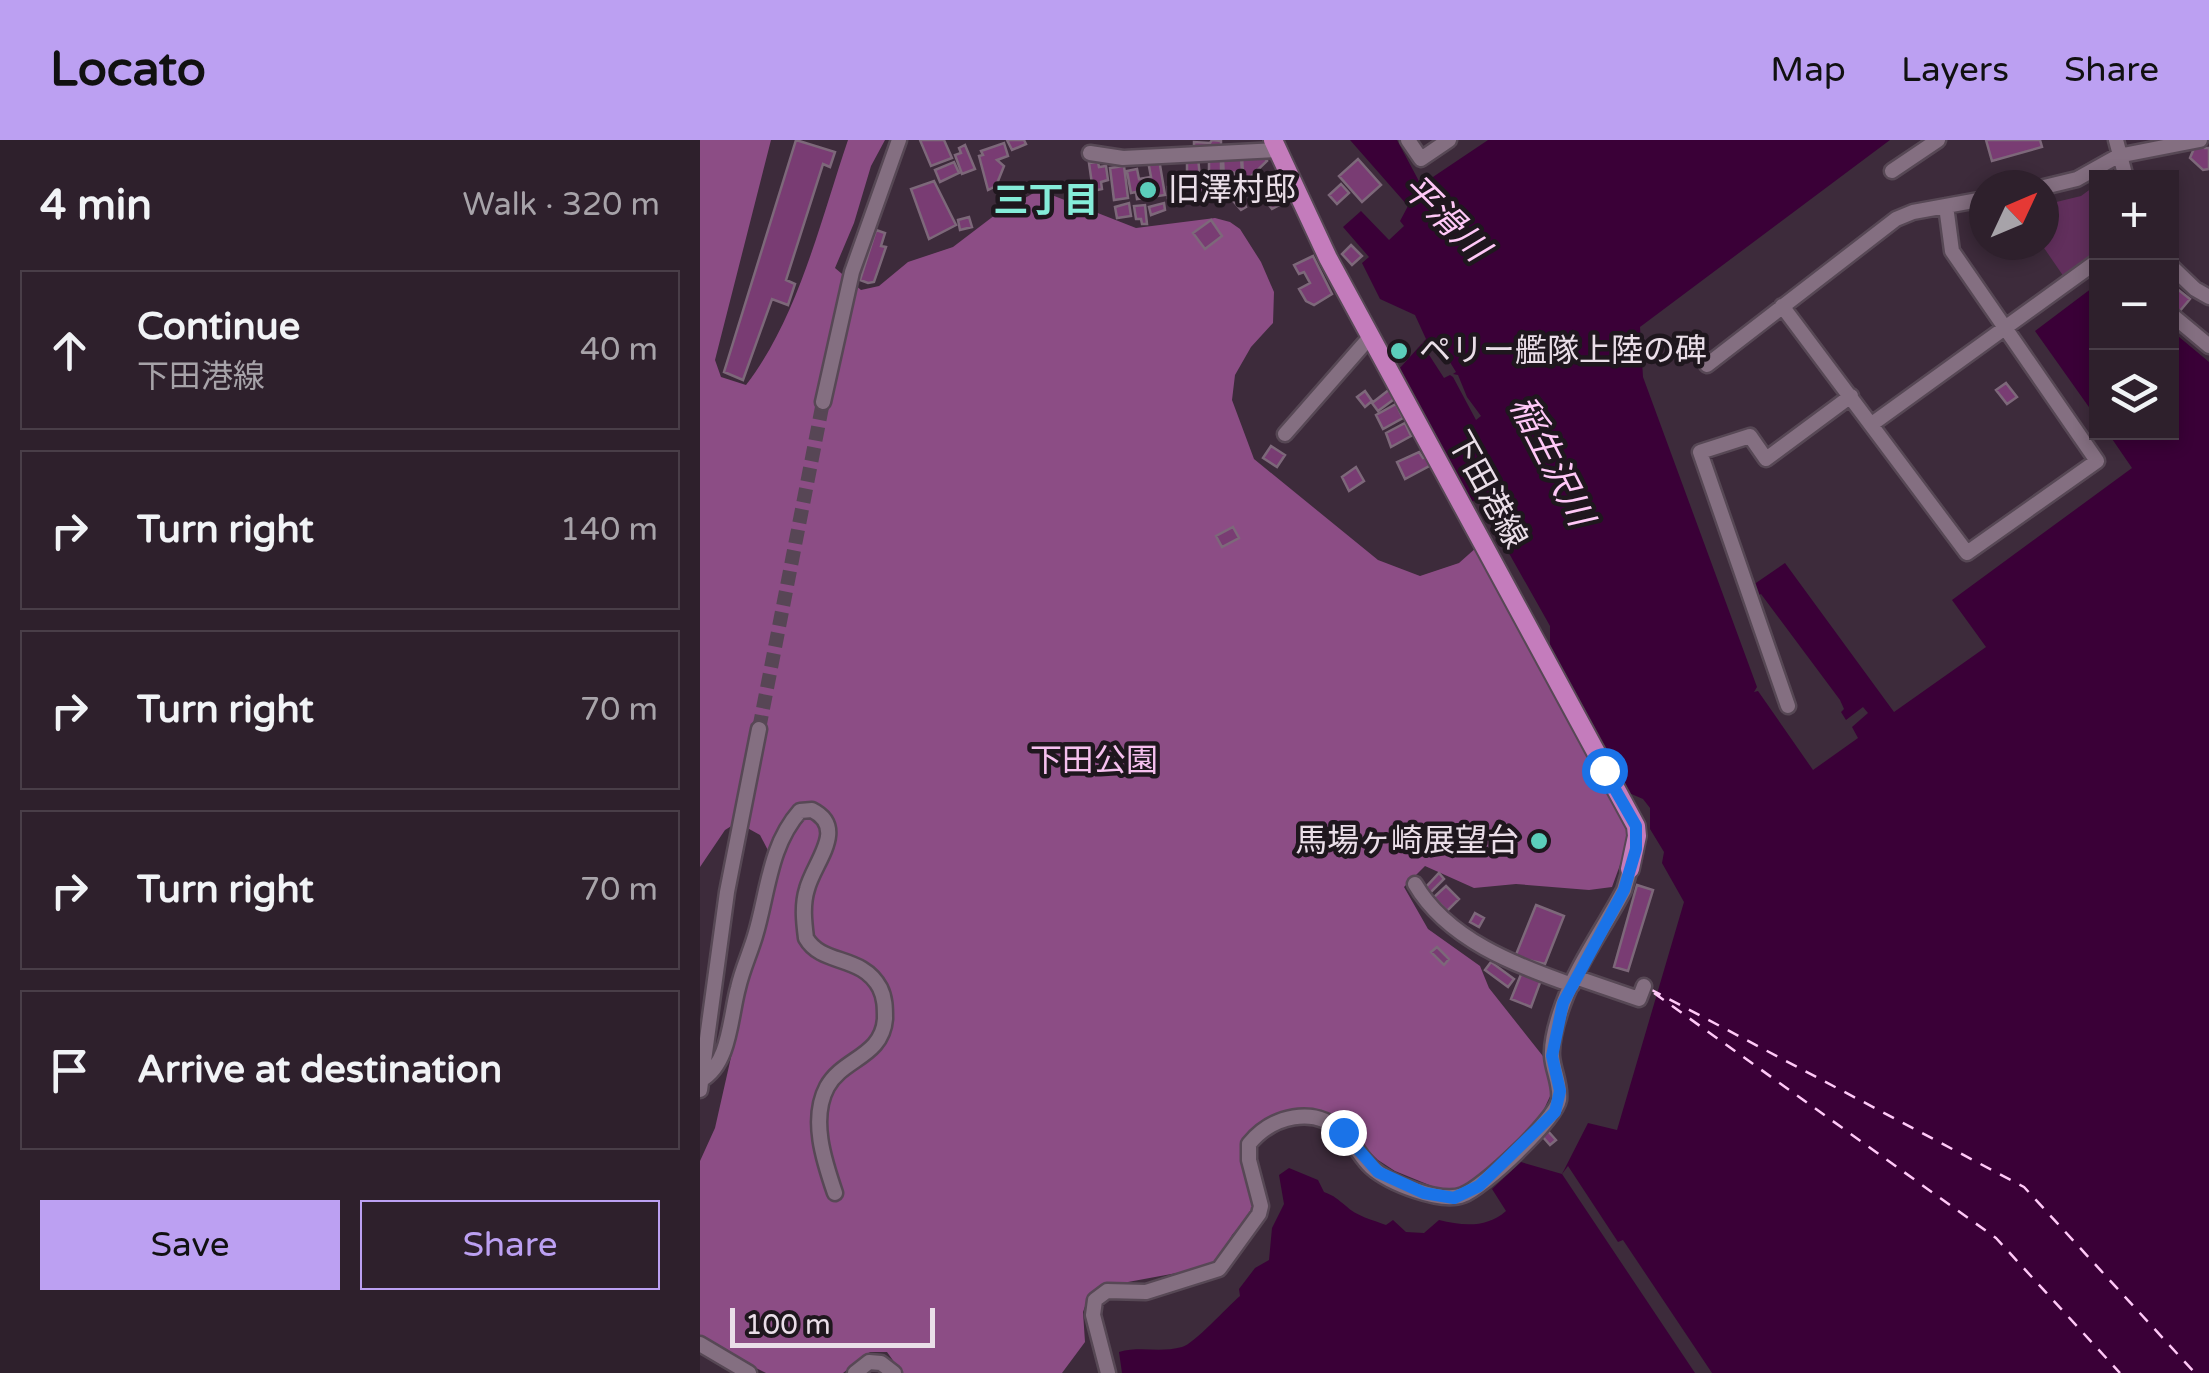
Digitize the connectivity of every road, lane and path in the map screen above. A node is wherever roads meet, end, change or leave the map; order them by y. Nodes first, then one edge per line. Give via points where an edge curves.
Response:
1 (899, 140) edge
2 (1408, 140) edge
3 (1449, 140) edge
4 (1938, 140) edge
5 (2200, 140) edge
6 (1274, 144) edge
7 (1170, 145) edge
8 (2117, 148) edge
9 (1090, 153) dead end
10 (1892, 171) dead end
11 (2059, 183) edge
12 (1969, 202) edge
13 (1946, 206) junction
14 (2089, 267) edge
15 (2179, 274) edge
16 (2209, 297) edge
17 (1782, 306) junction
18 (2179, 321) edge
19 (2006, 328) junction
20 (1370, 337) junction
21 (2209, 346) edge
22 (1706, 365) dead end
23 (1851, 396) junction
24 (823, 402) tunnel mouth
25 (1872, 424) junction
26 (1285, 434) dead end
27 (1788, 706) dead end
28 (759, 728) tunnel mouth
29 (1630, 870) joint
30 (1414, 884) dead end
31 (1574, 981) junction
32 (1644, 986) dead end
33 (701, 1085) edge
34 (835, 1193) dead end
35 (700, 1344) edge
36 (749, 1373) edge
37 (856, 1373) edge
38 (894, 1373) edge
39 (1108, 1373) edge

1 - 24 street via 852,272
2 - 3 street via 1421,159
4 - 10 street
5 - 8 street
6 - 7 street
6 - 20 main road, 下田港線
7 - 9 street via 1123,158
8 - 11 street via 2076,179
12 - 13 street
13 - 17 street via 1896,219
13 - 19 street via 1952,250
14 - 19 street
15 - 16 street
17 - 22 street
17 - 23 street
18 - 21 street
19 - 25 street
19 - 25 street via 2097,461 1967,553
20 - 26 street
20 - 29 main road, 下田港線 via 1636,826
23 - 25 street
23 - 27 street via 1766,459 1750,436 1700,452
28 - 33 street
29 - 31 street
30 - 31 street via 1430,907 1506,960
31 - 32 street via 1640,998
31 - 39 street via 1553,1042 1558,1105 1479,1186 1454,1198 1424,1193 1378,1172 1333,1125 1309,1116 1281,1120 1248,1144 1260,1214 1218,1269 1095,1300
33 - 34 street via 726,1041 777,846 800,811 812,810 830,828 807,885 806,938 820,953 858,964 879,985 885,1008 878,1041 826,1088 820,1130
35 - 36 street
37 - 38 street via 869,1362

